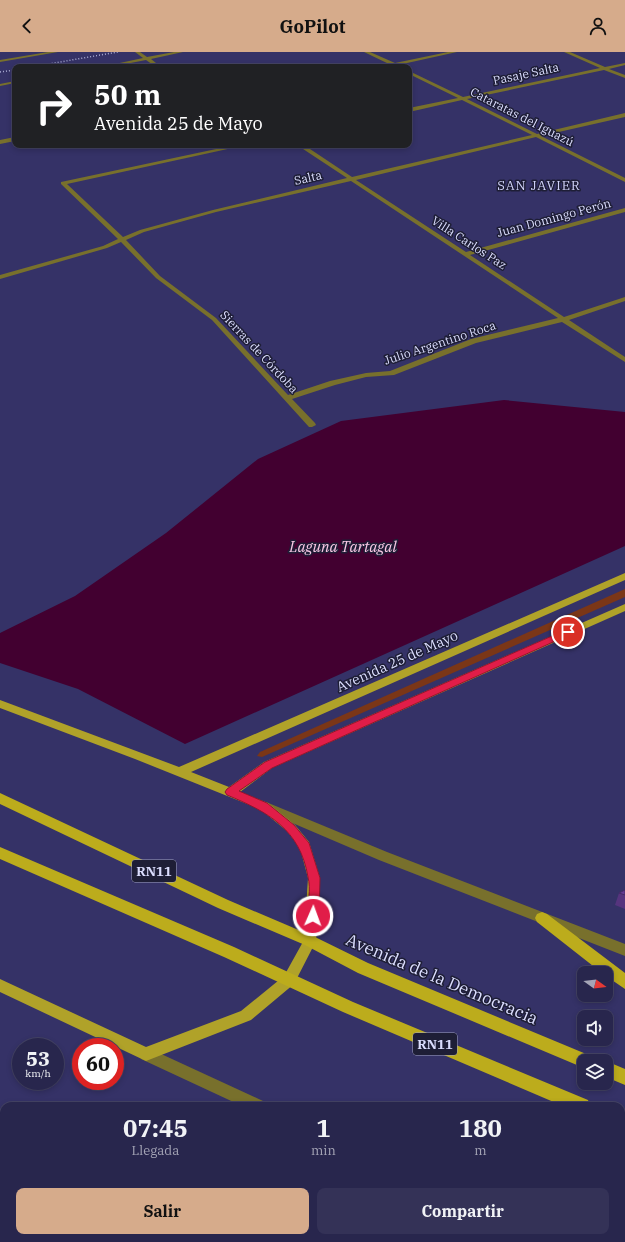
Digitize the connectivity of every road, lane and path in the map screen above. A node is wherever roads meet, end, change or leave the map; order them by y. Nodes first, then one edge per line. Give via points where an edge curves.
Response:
1 (56, 52) edge
2 (137, 52) edge
3 (181, 52) edge
4 (366, 52) edge
5 (455, 52) edge
6 (566, 52) edge
7 (145, 58) junction
8 (0, 61) edge
9 (117, 64) edge
10 (154, 64) edge
11 (392, 64) edge
12 (404, 64) edge
13 (625, 64) edge
14 (604, 68) junction
15 (412, 74) edge
16 (625, 77) edge
17 (12, 83) edge
18 (0, 85) edge
19 (463, 99) junction
20 (412, 109) edge
21 (625, 114) edge
22 (537, 135) junction
23 (12, 139) edge
24 (1, 141) edge
25 (229, 148) edge
26 (305, 148) edge
27 (352, 179) junction
28 (625, 180) edge
29 (625, 210) edge
30 (121, 239) junction
31 (465, 254) junction
32 (0, 277) edge
33 (625, 299) edge
34 (564, 319) junction
35 (625, 360) edge
36 (286, 398) junction
37 (312, 426) dead end
38 (625, 576) edge
39 (625, 607) edge
40 (0, 704) edge
41 (180, 772) junction
42 (231, 792) junction
43 (0, 798) edge
44 (264, 806) junction
45 (0, 853) edge
46 (542, 918) junction
47 (310, 941) junction
48 (625, 950) edge
49 (289, 980) junction
50 (625, 982) edge
51 (0, 986) edge
52 (146, 1054) junction
53 (577, 1057) edge
54 (613, 1072) edge
55 (625, 1077) edge
56 (249, 1102) edge
57 (573, 1102) edge

1 - 8 street
2 - 7 street
3 - 7 street
4 - 11 street
5 - 12 street
6 - 14 street
7 - 9 street
7 - 10 street
13 - 14 street, Pasaje Salta
14 - 16 street
14 - 19 street, Pasaje Salta
15 - 19 street, Cataratas del Iguazú
17 - 18 street
19 - 20 street, Pasaje Salta
19 - 22 street, Cataratas del Iguazú
21 - 22 street, Salta
22 - 27 street, Salta
22 - 28 street, Cataratas del Iguazú
23 - 24 street
25 - 30 street, Sierras de Córdoba via 63,183
26 - 27 street, Villa Carlos Paz
27 - 30 street, Salta via 215,211
27 - 31 street, Villa Carlos Paz
29 - 31 street, Juan Domingo Perón
30 - 32 street, Salta via 105,247
30 - 36 street, Sierras de Córdoba via 158,277 214,319
31 - 34 street, Villa Carlos Paz
33 - 34 street, Julio Argentino Roca
34 - 35 street, Villa Carlos Paz
34 - 36 street, Julio Argentino Roca via 474,341 391,373 340,381
36 - 37 street, Sierras de Córdoba
38 - 41 main road, Avenida 25 de Mayo
39 - 42 main road via 268,765
40 - 41 main road
41 - 42 main road
42 - 44 main road
43 - 47 highway, Avenida de la Democracia / RN11 via 223,904
44 - 46 street
44 - 47 main road via 291,828 305,846 314,878
45 - 49 highway, RN11
46 - 48 street
46 - 50 highway
47 - 49 main road
47 - 53 highway, Avenida de la Democracia / RN11 via 363,968
49 - 52 main road via 246,1016
49 - 57 highway, RN11
51 - 52 main road
52 - 56 street
54 - 55 highway

